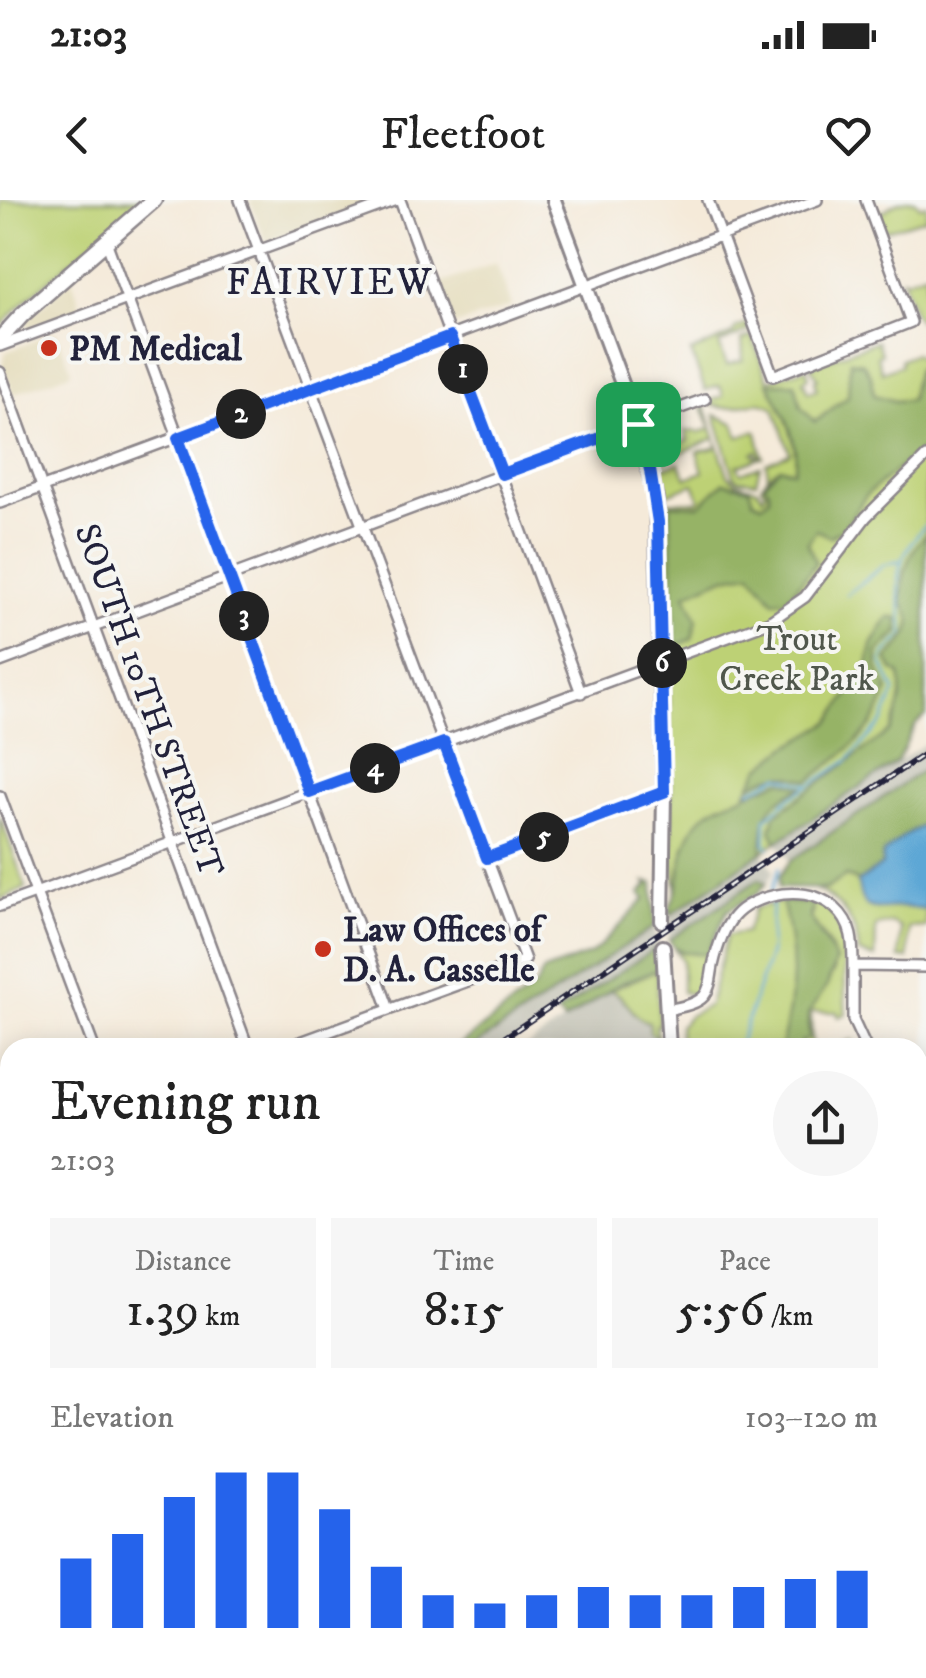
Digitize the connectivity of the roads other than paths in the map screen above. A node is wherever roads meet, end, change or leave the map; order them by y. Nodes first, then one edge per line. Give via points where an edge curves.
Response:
1 (154, 200) edge
2 (240, 200) edge
3 (398, 200) edge
4 (554, 200) edge
5 (708, 200) edge
6 (818, 200) edge
7 (866, 200) edge
8 (722, 236) junction
9 (106, 241) junction
10 (259, 250) junction
11 (586, 286) junction
12 (127, 299) junction
13 (450, 337) junction
14 (0, 342) edge
15 (0, 372) edge
16 (311, 388) junction
17 (704, 399) dead end
18 (638, 424) junction
19 (178, 438) junction
20 (926, 457) edge
21 (502, 474) junction
22 (43, 488) junction
23 (0, 503) edge
24 (363, 527) junction
25 (230, 576) junction
26 (94, 627) junction
27 (0, 662) edge
28 (662, 663) junction
29 (581, 692) junction
30 (444, 743) junction
31 (309, 792) junction
32 (664, 792) junction
33 (0, 796) edge
34 (173, 842) junction
35 (487, 858) junction
36 (36, 893) junction
37 (0, 906) edge
38 (662, 921) dead end
39 (663, 947) dead end
40 (853, 966) junction
41 (926, 967) edge
42 (389, 1009) junction
43 (668, 1010) junction
44 (90, 1038) edge
45 (244, 1038) edge
46 (311, 1038) edge
47 (669, 1038) edge
48 (861, 1038) edge

1 - 9 main road
2 - 10 street
3 - 10 street
3 - 13 street
4 - 11 main road
5 - 8 street
6 - 8 street
7 - 8 street via 911,322 773,376
8 - 11 street
9 - 12 street
9 - 14 main road
10 - 12 street
10 - 16 street
11 - 13 street
11 - 18 main road
12 - 14 street
12 - 19 street
13 - 16 street
13 - 21 street
15 - 22 street, SOUTH 10TH STREET
16 - 19 street
16 - 24 street
17 - 18 street
18 - 21 street
18 - 28 main road via 656,502
19 - 22 street
19 - 25 street
20 - 28 street via 886,494 794,607
21 - 24 street
21 - 29 street
22 - 23 street
22 - 26 street, SOUTH 10TH STREET
24 - 25 street
24 - 30 street
25 - 26 street
25 - 31 street
26 - 27 street
26 - 34 street, SOUTH 10TH STREET
28 - 29 street
28 - 32 main road
29 - 30 street
30 - 31 street
30 - 35 street
31 - 34 street
31 - 42 street
32 - 35 street
32 - 38 main road
33 - 36 street
34 - 36 street
34 - 45 street, SOUTH 10TH STREET
35 - 42 street via 525,960
36 - 37 street
36 - 44 street
39 - 43 main road
40 - 41 street
40 - 43 street via 843,916 818,898 781,895 734,915 703,998
40 - 48 street via 853,1020
42 - 46 street
43 - 47 main road

